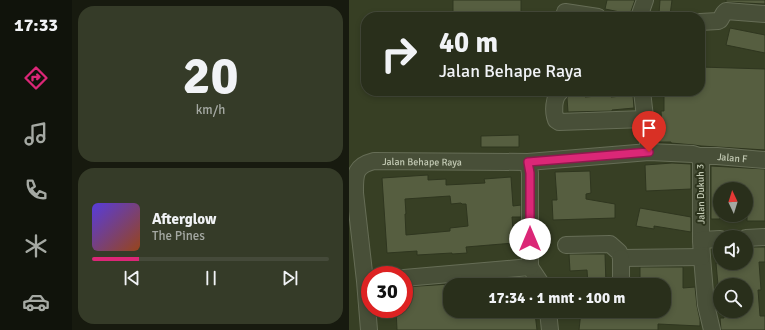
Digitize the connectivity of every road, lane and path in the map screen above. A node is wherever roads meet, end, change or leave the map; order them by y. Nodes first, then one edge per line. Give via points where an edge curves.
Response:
1 (645, 0) edge
2 (641, 12) edge
3 (765, 14) edge
4 (705, 22) edge
5 (556, 96) edge
6 (643, 96) edge
7 (645, 119) junction
8 (649, 152) junction
9 (699, 156) junction
10 (765, 160) edge
11 (528, 162) junction
12 (765, 237) edge
13 (753, 238) edge
14 (713, 239) edge
15 (701, 240) junction
16 (566, 245) dead end
17 (702, 257) junction
18 (621, 258) junction
19 (366, 266) edge
20 (530, 266) junction
21 (413, 277) edge
22 (538, 278) edge
23 (621, 278) edge
24 (369, 318) edge
25 (549, 318) edge
26 (369, 330) edge
27 (550, 330) edge
28 (712, 330) edge

1 - 2 street
3 - 4 street via 726,11 720,20
5 - 7 street via 555,117 559,122
6 - 7 street
7 - 8 street
8 - 9 street, Jalan Dukuh 3
8 - 11 street, Jalan Behape Raya
9 - 10 street, Jalan F
9 - 15 street, Jalan Dukuh 3
11 - 19 street, Jalan Behape Raya via 366,163 356,173 355,178
11 - 20 street
12 - 13 street
14 - 15 street
15 - 17 street, Jalan Dukuh 3
16 - 18 street via 610,244 619,252
17 - 18 street
17 - 28 street, Jalan Dukuh 3 via 706,306
18 - 23 street
20 - 21 street
20 - 22 street
24 - 26 street, Jalan Behape Raya
25 - 27 street

